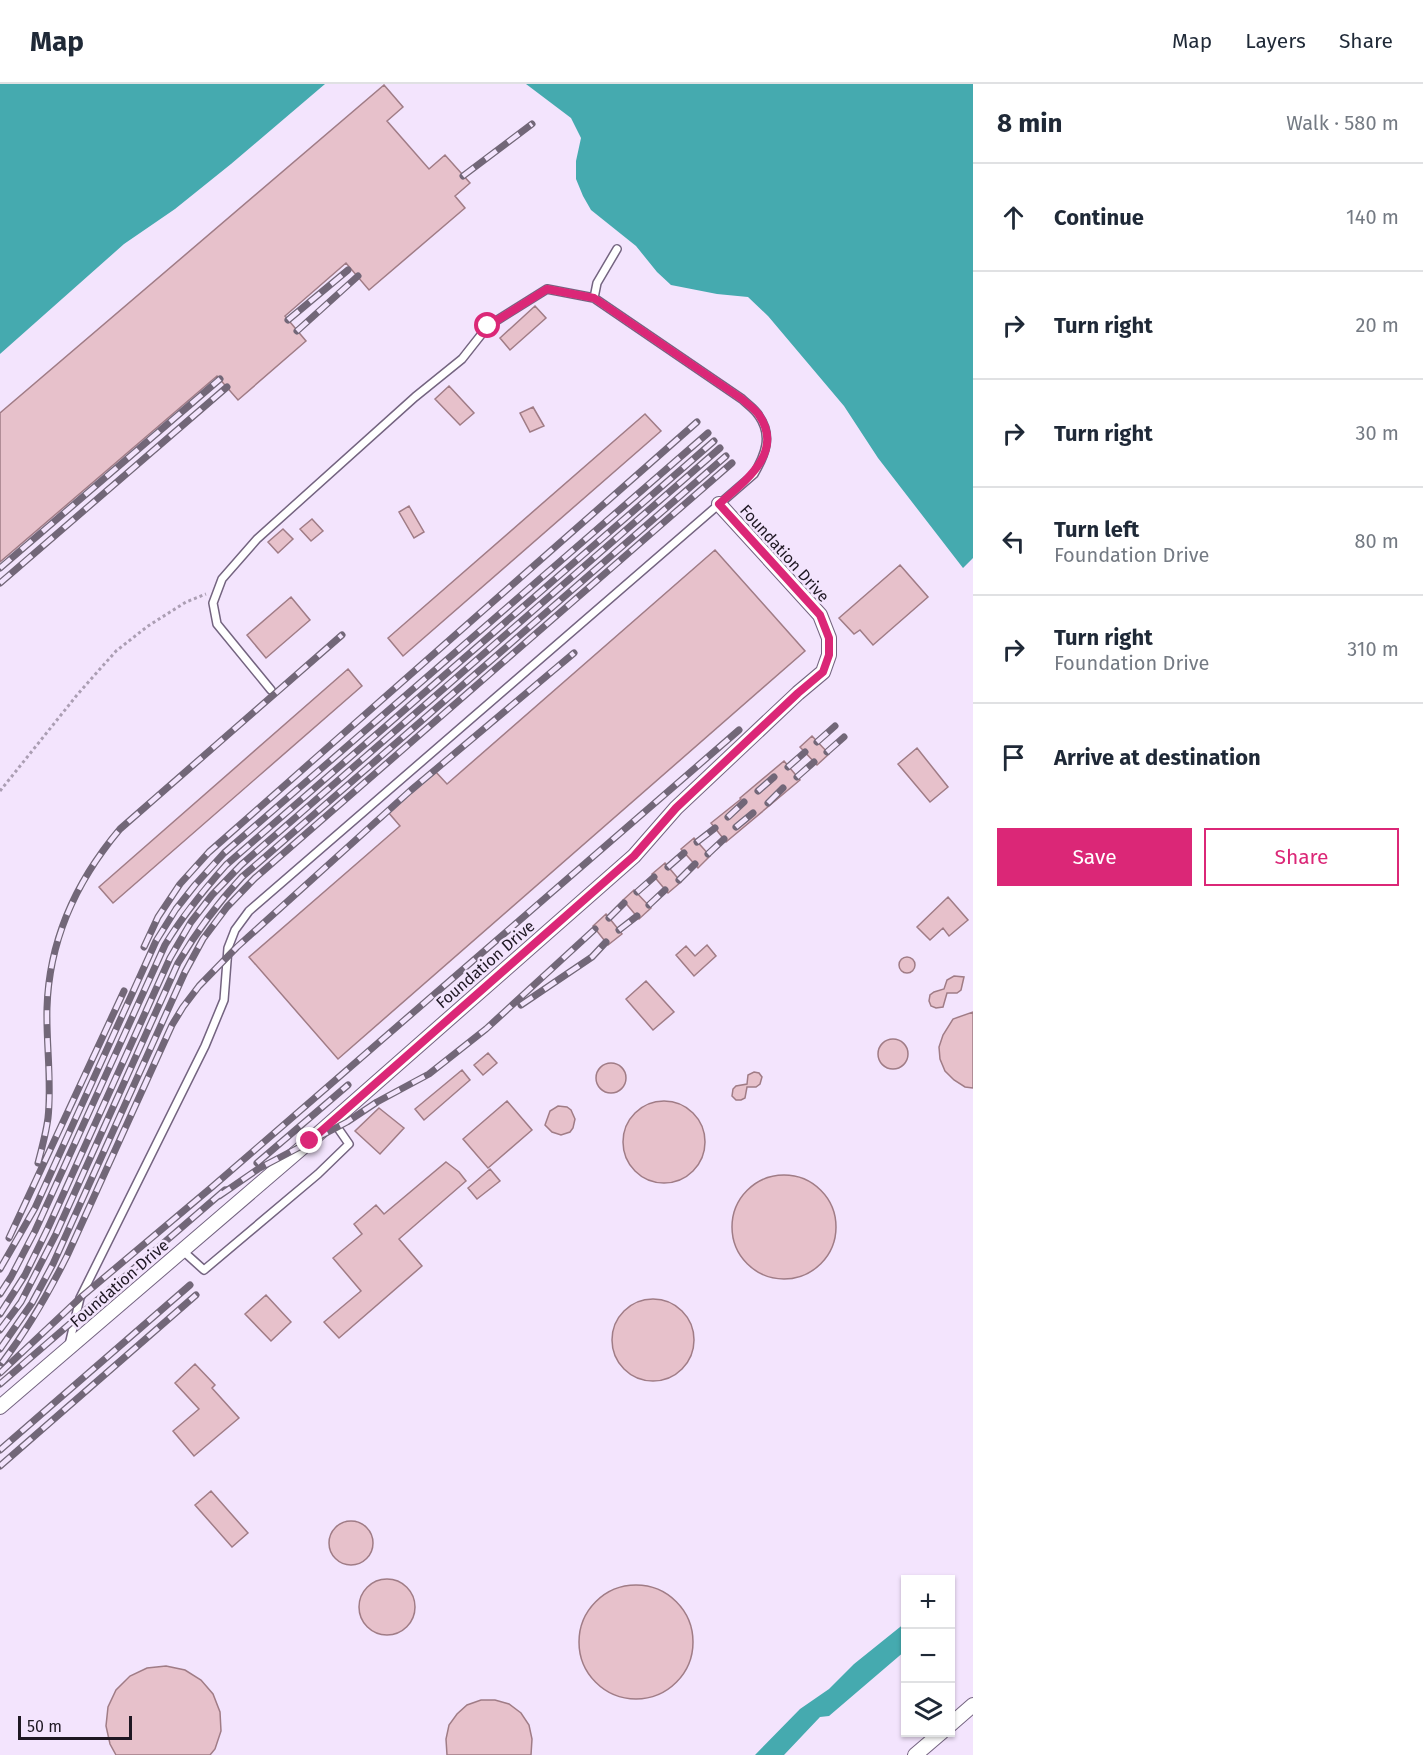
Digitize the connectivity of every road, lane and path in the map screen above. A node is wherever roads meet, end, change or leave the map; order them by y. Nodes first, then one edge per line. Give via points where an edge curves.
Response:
1 (617, 249) dead end
2 (594, 298) junction
3 (719, 504) junction
4 (219, 589) junction
5 (271, 690) dead end
6 (0, 791) edge
7 (333, 1120) junction
8 (182, 1250) junction
9 (68, 1348) junction
10 (0, 1407) edge
11 (973, 1705) edge
12 (955, 1721) edge
13 (936, 1737) edge
14 (915, 1755) edge

1 - 2 lane via 597,283
2 - 3 lane via 759,414 767,443 764,458 754,474
2 - 4 lane via 547,289 488,326 462,359 257,539 222,579
3 - 7 street, Foundation Drive via 820,615 829,638 823,672 676,808 634,856
3 - 9 lane via 249,910 228,948 224,1000 209,1037 80,1298
4 - 5 lane via 213,603 217,624
4 - 6 path via 186,602 116,651
7 - 8 street, Foundation Drive
7 - 8 lane via 349,1144 318,1174 204,1270
8 - 9 street, Foundation Drive
9 - 10 street, Foundation Drive
11 - 12 street
13 - 14 street

